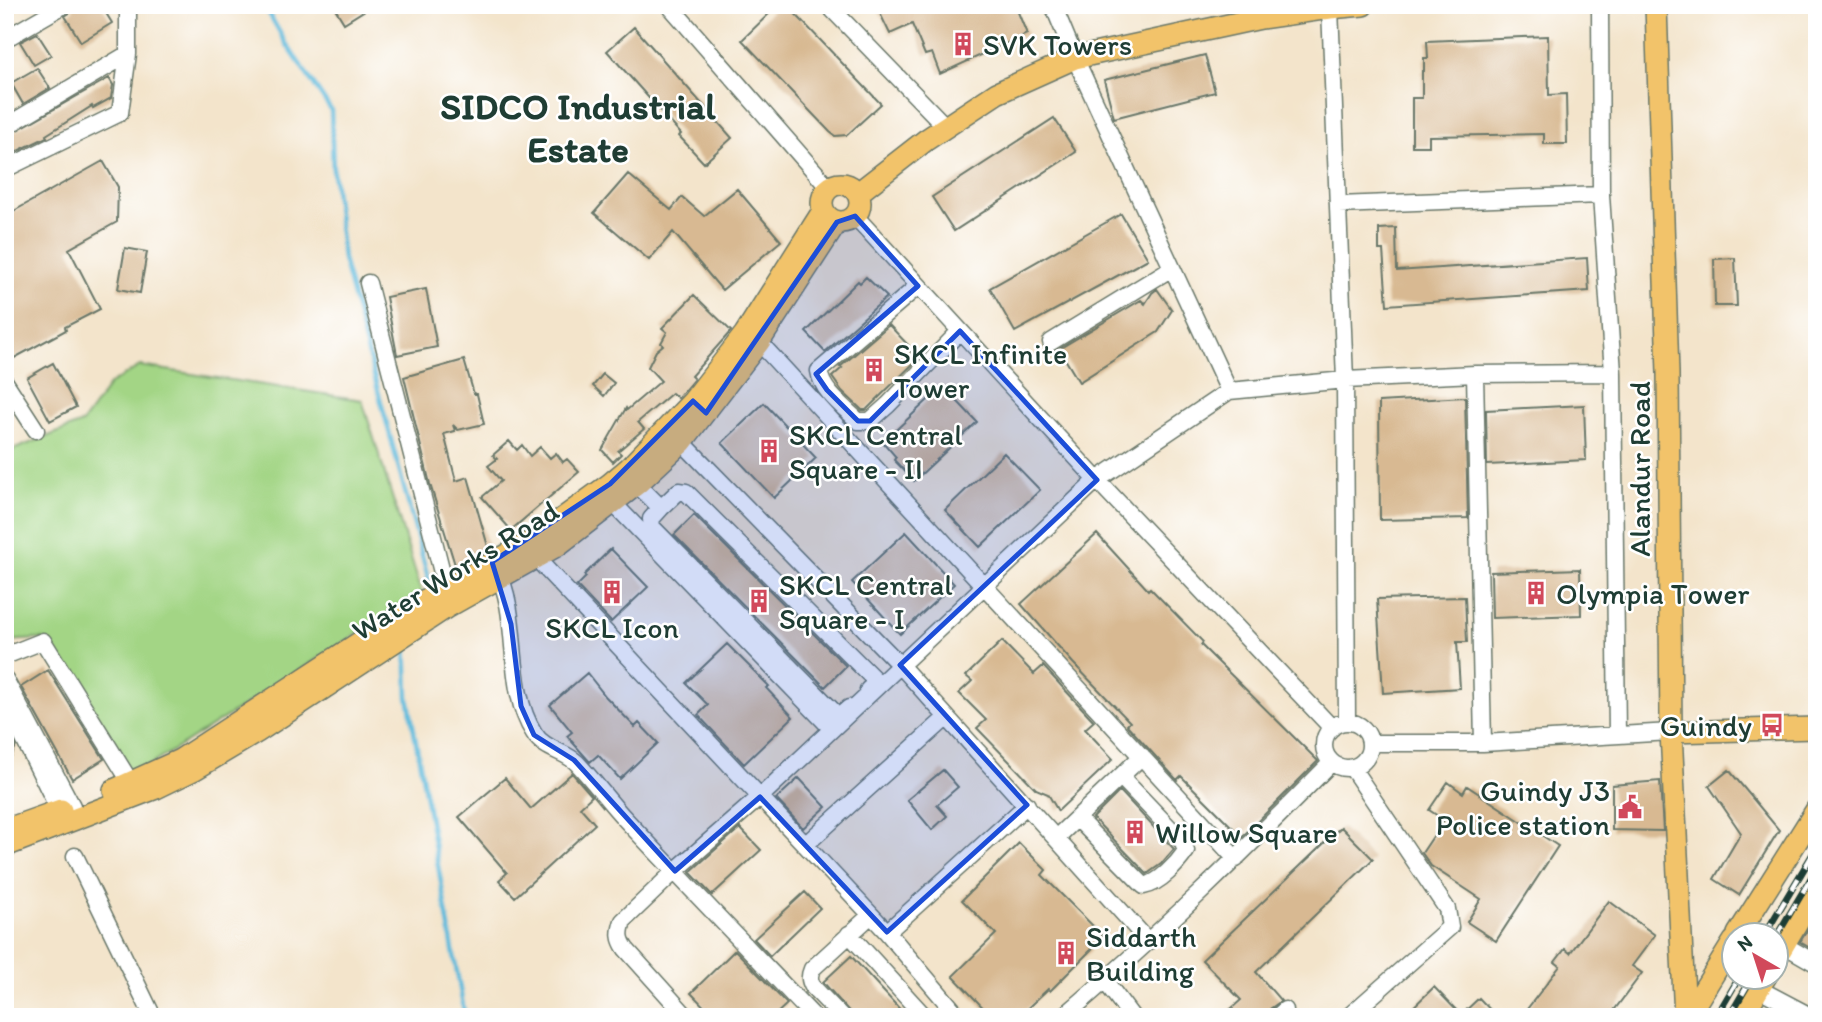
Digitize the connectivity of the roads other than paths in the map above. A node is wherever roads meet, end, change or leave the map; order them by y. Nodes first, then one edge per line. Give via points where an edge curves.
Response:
1 (64, 5) edge
2 (128, 5) edge
3 (669, 5) edge
4 (828, 5) edge
5 (1053, 5) edge
6 (1363, 5) edge
7 (1600, 5) edge
8 (1656, 5) edge
9 (1336, 7) edge
10 (1258, 12) edge
11 (5, 39) edge
12 (128, 54) junction
13 (1075, 58) junction
14 (5, 127) edge
15 (946, 127) junction
16 (5, 169) edge
17 (828, 188) junction
18 (858, 193) junction
19 (1601, 195) junction
20 (1338, 205) junction
21 (838, 216) junction
22 (1172, 268) junction
23 (368, 283) dead end
24 (918, 286) junction
25 (960, 331) junction
26 (760, 342) junction
27 (1051, 342) dead end
28 (1613, 373) junction
29 (1475, 374) junction
30 (1345, 380) junction
31 (5, 382) edge
32 (1229, 391) junction
33 (700, 407) junction
34 (36, 430) dead end
35 (682, 442) junction
36 (1097, 480) junction
37 (637, 484) junction
38 (613, 503) junction
39 (661, 508) junction
40 (536, 558) junction
41 (496, 569) junction
42 (982, 585) junction
43 (445, 595) junction
44 (424, 611) junction
45 (5, 656) edge
46 (900, 665) junction
47 (5, 679) edge
48 (5, 701) edge
49 (946, 718) junction
50 (1339, 725) junction
51 (1817, 728) edge
52 (832, 729) junction
53 (1671, 732) junction
54 (1617, 734) junction
55 (1370, 743) junction
56 (1483, 743) junction
57 (1142, 756) junction
58 (1331, 762) junction
59 (1352, 768) junction
60 (1121, 777) junction
61 (131, 783) junction
62 (760, 797) junction
63 (1027, 805) junction
64 (66, 808) junction
65 (1817, 809) edge
66 (1077, 818) junction
67 (5, 830) edge
68 (1056, 838) junction
69 (805, 845) junction
70 (5, 846) edge
71 (75, 856) dead end
72 (1236, 859) junction
73 (675, 871) junction
74 (1815, 894) edge
75 (871, 915) junction
76 (1747, 920) edge
77 (887, 932) junction
78 (849, 934) junction
79 (1790, 935) edge
80 (1147, 940) junction
81 (1790, 955) edge
82 (1720, 963) edge
83 (1817, 964) edge
84 (1105, 981) junction
85 (1758, 990) edge
86 (1772, 990) edge
87 (153, 1017) edge
88 (687, 1017) edge
89 (814, 1017) edge
90 (842, 1017) edge
91 (925, 1017) edge
92 (959, 1017) edge
93 (1063, 1017) edge
94 (1132, 1017) edge
95 (1348, 1017) edge
96 (1686, 1017) edge
97 (1742, 1017) edge
98 (1812, 1017) edge

1 - 11 street
2 - 12 street
3 - 17 street
4 - 15 street
5 - 13 street
6 - 9 main road
7 - 19 street
8 - 53 main road, Alandur Road via 1668,373
9 - 10 main road
9 - 20 street
10 - 13 main road
12 - 14 street
12 - 16 street via 120,113
13 - 15 main road via 997,93
13 - 22 street
15 - 18 main road
17 - 18 main road via 844,183
17 - 21 main road via 822,198
18 - 21 main road via 860,205
19 - 20 street
19 - 28 street
20 - 30 street
21 - 24 street
21 - 26 main road, Water Works Road
21 - 33 main road, Water Works Road via 745,334
22 - 27 street
22 - 32 street
23 - 43 street
24 - 25 street
24 - 25 street via 819,371 827,390 858,421 870,421
25 - 36 street
26 - 33 main road, Water Works Road
26 - 42 street
28 - 29 street
28 - 54 street
29 - 30 street
29 - 56 street
30 - 32 street
30 - 50 street
31 - 34 street
32 - 36 street
33 - 35 main road, Water Works Road
33 - 41 main road, Water Works Road via 610,484
35 - 37 main road, Water Works Road
35 - 46 street
36 - 42 street
36 - 50 street
37 - 38 main road, Water Works Road
37 - 39 street
38 - 40 main road, Water Works Road
38 - 52 street
39 - 39 street via 651,519 652,527 836,714 841,715 875,684 686,492 679,491
40 - 41 main road, Water Works Road
40 - 62 street
41 - 43 main road, Water Works Road
41 - 73 street via 512,624 521,706 534,735 574,760
42 - 46 street
42 - 57 street
43 - 44 main road, Water Works Road
44 - 61 main road, Water Works Road via 180,760
44 - 70 main road, Water Works Road via 257,732 195,769
45 - 61 street via 43,641
46 - 49 street
46 - 52 street
47 - 64 street
48 - 64 street
49 - 63 street
49 - 69 street
50 - 55 street via 1362,727
50 - 58 street via 1324,741
51 - 53 main road
52 - 62 street
53 - 54 street
53 - 96 main road, Alandur Road
54 - 56 street
55 - 56 street
55 - 59 street via 1365,761
57 - 60 street
57 - 72 street
58 - 59 street
58 - 72 street
59 - 95 street via 1447,909 1450,927
60 - 66 street
60 - 66 street via 1183,842 1186,851 1179,861 1144,886
61 - 64 main road, Water Works Road
62 - 69 street
62 - 73 street
63 - 68 street
63 - 77 street
64 - 67 main road, Water Works Road
65 - 76 main road
66 - 68 street
68 - 80 street
69 - 75 street
71 - 87 street
72 - 80 street
73 - 88 street via 623,921 620,932 626,949
73 - 89 street
74 - 79 main road
75 - 77 street
75 - 78 street
77 - 92 street
78 - 90 street via 810,974 813,987
78 - 91 street
80 - 84 street
81 - 83 street
82 - 96 main road
84 - 93 street
84 - 94 street
85 - 97 main road
86 - 98 street

